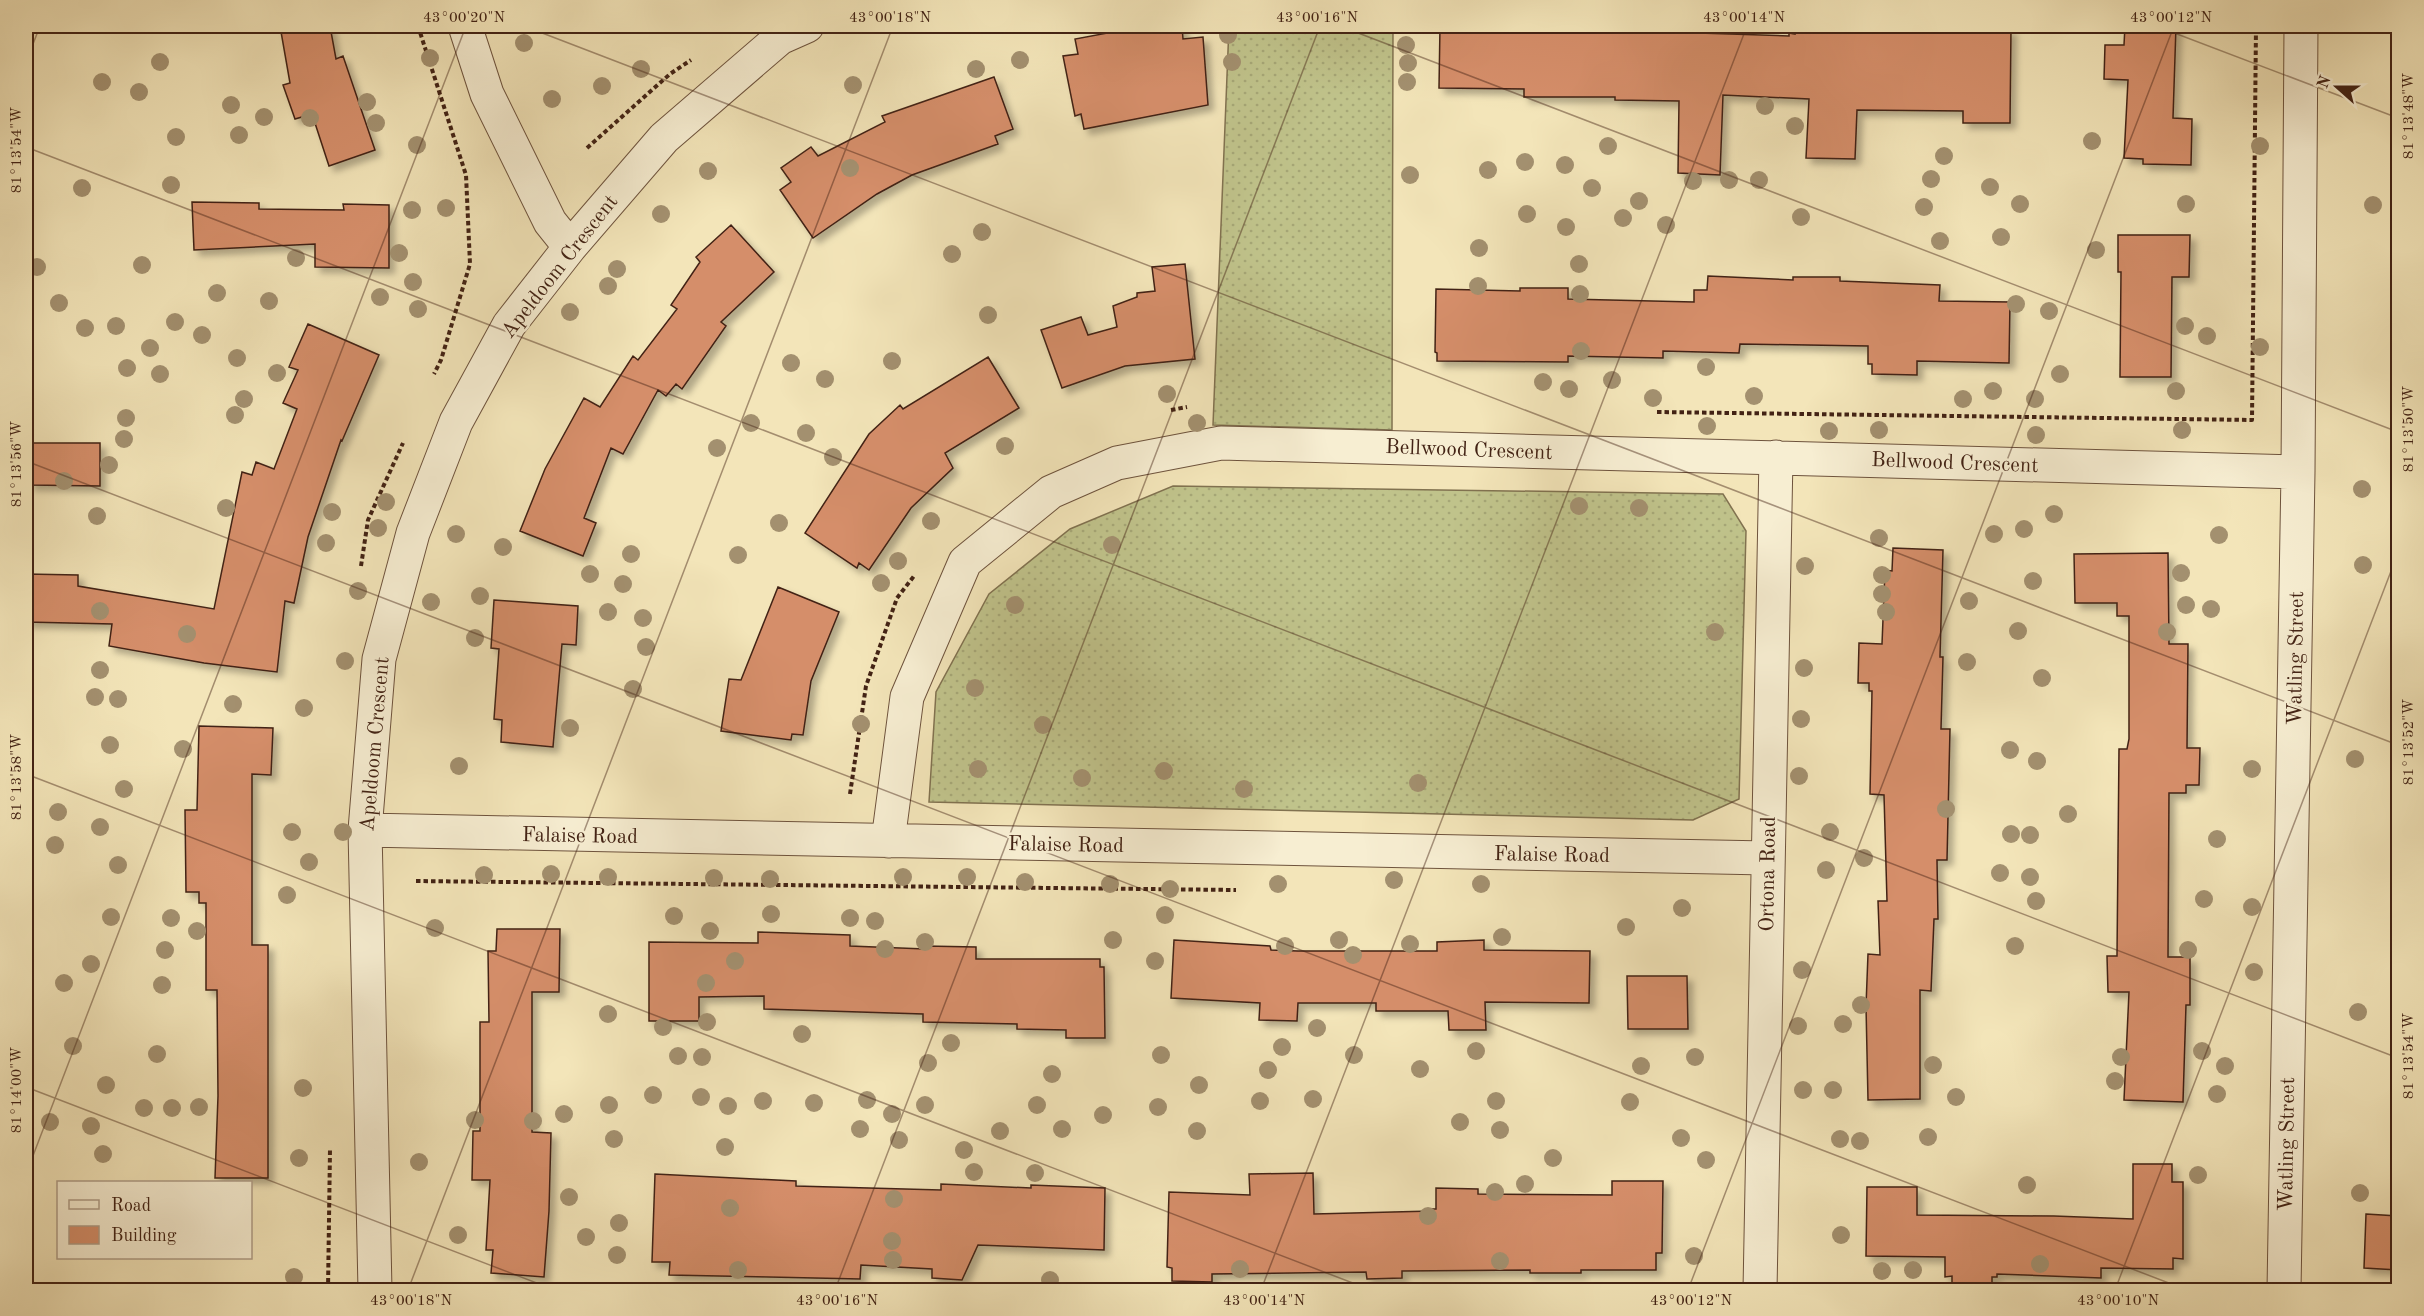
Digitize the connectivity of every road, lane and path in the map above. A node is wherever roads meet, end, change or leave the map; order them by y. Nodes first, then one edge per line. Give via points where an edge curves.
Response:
1 (465, 26) edge
2 (807, 26) edge
3 (2301, 26) edge
4 (570, 247) junction
5 (1776, 457) junction
6 (2298, 472) junction
7 (365, 830) junction
8 (888, 841) junction
9 (1767, 858) junction
10 (416, 881) dead end
11 (1240, 890) dead end
12 (375, 1290) edge
13 (1760, 1290) edge
14 (2284, 1290) edge

1 - 4 street via 492,105 549,222
2 - 4 street, Apeldoom Crescent via 780,38 663,138
3 - 6 street, Watling Street
4 - 7 street, Apeldoom Crescent via 508,325 456,422 413,533 379,659
5 - 6 street, Bellwood Crescent
5 - 8 street, Bellwood Crescent via 1221,442 1117,463 1051,492 965,562 907,697
5 - 9 street, Ortona Road
6 - 14 street, Watling Street
7 - 8 street, Falaise Road
7 - 12 street, Apeldoom Crescent
8 - 9 street, Falaise Road
9 - 13 street, Ortona Road
10 - 11 path

